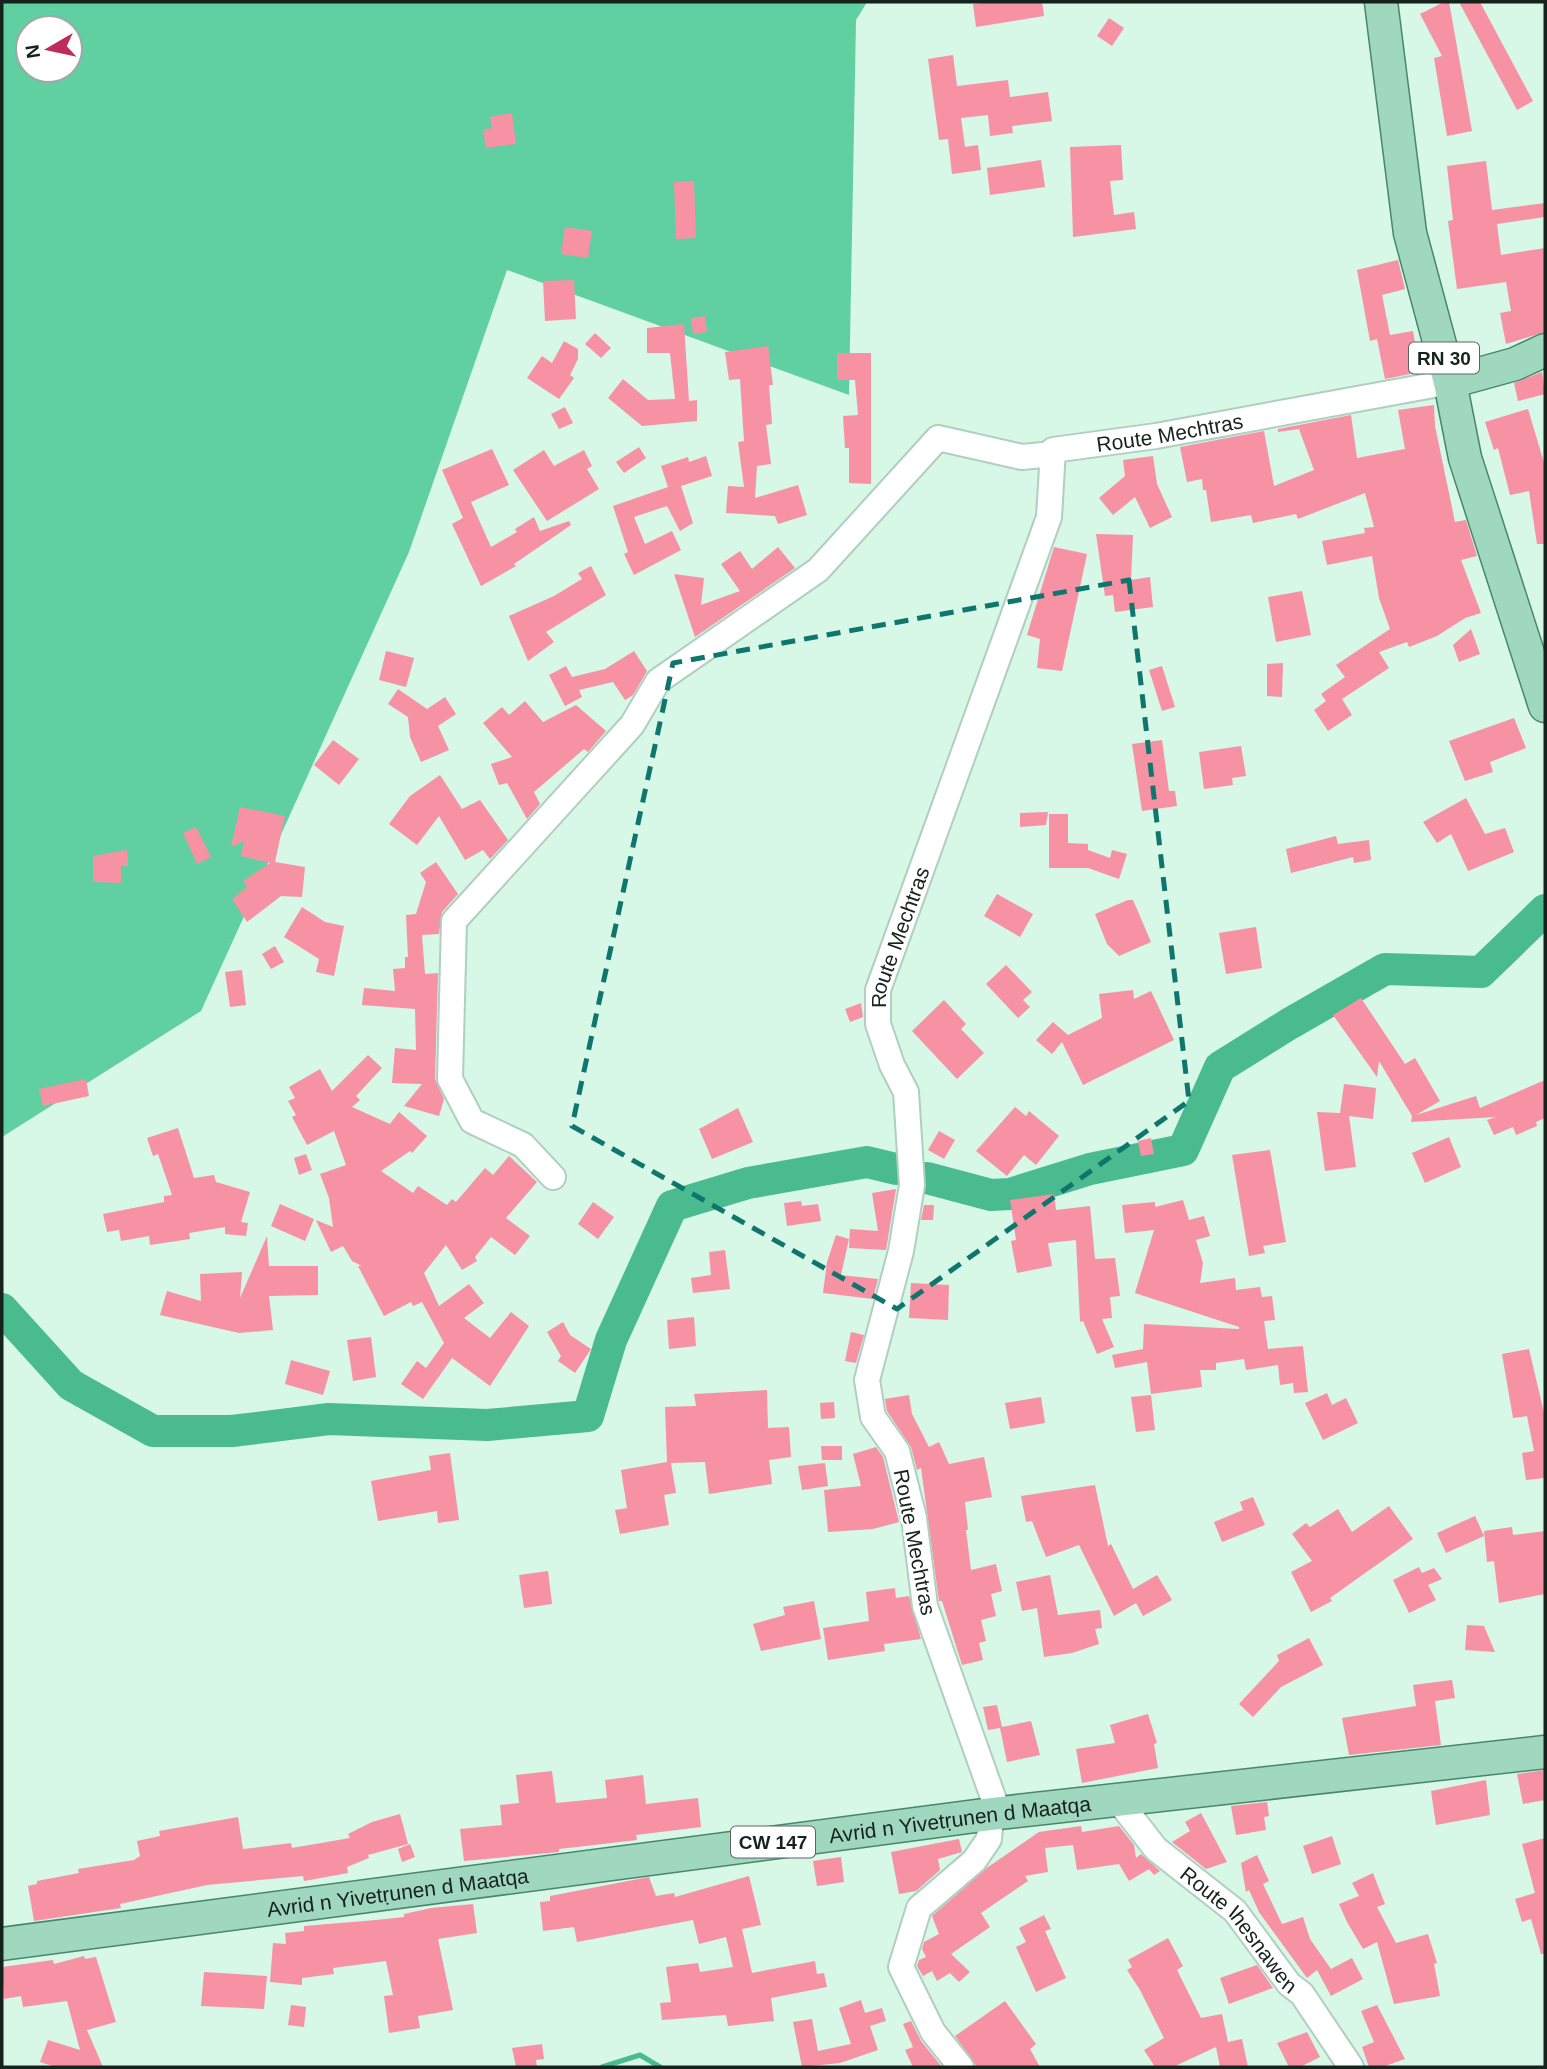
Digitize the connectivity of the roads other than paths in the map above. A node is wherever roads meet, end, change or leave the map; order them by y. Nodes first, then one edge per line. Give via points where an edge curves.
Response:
1 (1381, 2) edge
2 (1545, 351) edge
3 (1450, 382) junction
4 (1053, 454) junction
5 (1545, 706) edge
6 (553, 1177) dead end
7 (1545, 1752) edge
8 (1117, 1799) junction
9 (995, 1814) junction
10 (2, 1944) edge
11 (961, 2067) edge
12 (1351, 2067) edge

1 - 3 main road, RN 30 via 1410,233
2 - 3 main road
3 - 4 street, Route Mechtras via 1156,436 1053,450
3 - 5 main road, RN 30 via 1465,458
4 - 6 street via 1022,457 939,438 818,570 658,681 632,725 454,921 450,1079 472,1121 523,1145
4 - 9 street, Route Mechtras via 1049,517 878,990 878,1024 906,1092 912,1185 901,1251 867,1380 873,1417 897,1451 914,1518 925,1606
7 - 8 main road, Avrid n Yivetṛunen d Maatqa / CW 147
8 - 9 main road, Avrid n Yivetṛunen d Maatqa / CW 147
8 - 12 street, Route Ihesnawen via 1156,1849 1235,1911 1289,1984 1302,1994
9 - 10 main road, Avrid n Yivetṛunen d Maatqa / CW 147
9 - 11 street via 989,1839 974,1861 919,1908 901,1967 933,2032

